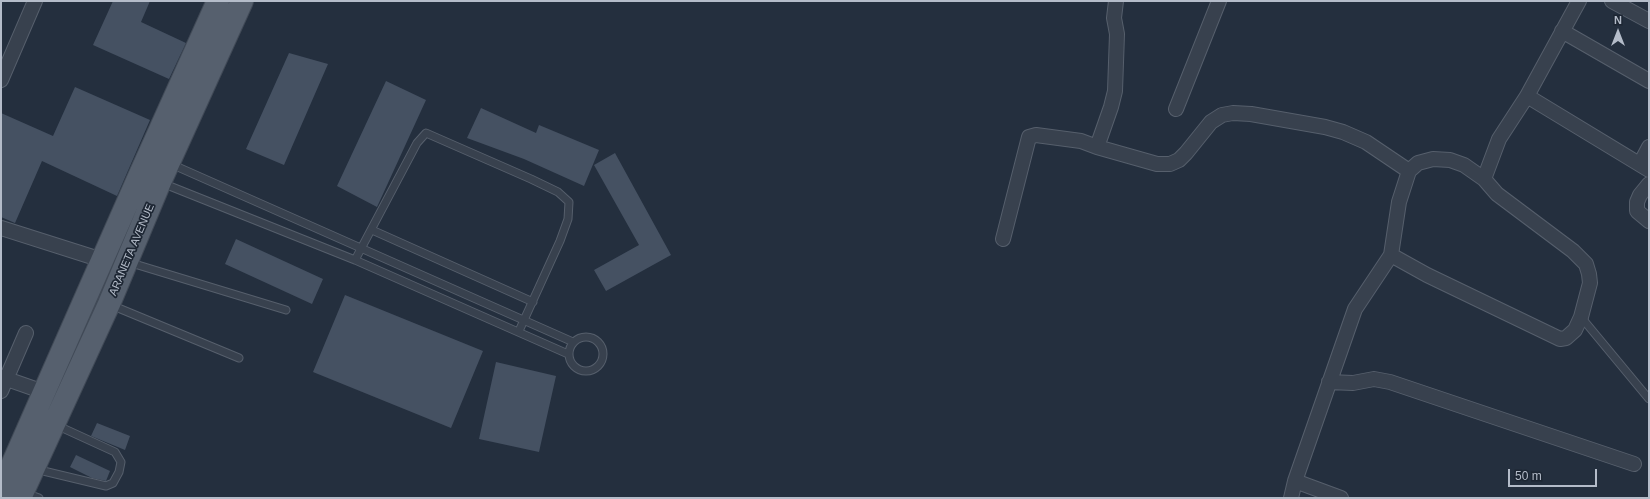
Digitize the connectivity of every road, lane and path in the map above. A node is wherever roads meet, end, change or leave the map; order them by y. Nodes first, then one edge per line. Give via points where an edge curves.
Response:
1 (35, 1) edge
2 (218, 1) edge
3 (242, 1) edge
4 (1116, 1) edge
5 (1219, 1) edge
6 (1579, 1) edge
7 (1612, 1) edge
8 (1649, 21) edge
9 (1562, 31) junction
10 (1, 80) edge
11 (1649, 80) edge
12 (1527, 96) junction
13 (1176, 109) dead end
14 (1097, 147) junction
15 (1649, 147) edge
16 (1644, 167) edge
17 (155, 168) junction
18 (1409, 172) junction
19 (1484, 179) junction
20 (1649, 184) edge
21 (122, 216) junction
22 (1649, 221) edge
23 (143, 226) junction
24 (1, 228) edge
25 (316, 228) junction
26 (372, 230) junction
27 (1003, 239) dead end
28 (310, 241) junction
29 (361, 248) junction
30 (1391, 255) junction
31 (102, 260) junction
32 (355, 260) junction
33 (126, 262) junction
34 (412, 271) junction
35 (406, 282) junction
36 (444, 284) junction
37 (438, 296) junction
38 (532, 302) junction
39 (109, 304) junction
40 (286, 310) dead end
41 (1581, 317) junction
42 (524, 320) junction
43 (519, 331) junction
44 (26, 332) dead end
45 (573, 342) junction
46 (568, 354) junction
47 (239, 358) dead end
48 (3, 382) edge
49 (1329, 382) junction
50 (44, 392) junction
51 (1649, 399) edge
52 (44, 420) junction
53 (1634, 464) dead end
54 (23, 466) junction
55 (1295, 481) junction
56 (1, 490) edge
57 (27, 496) edge
58 (1291, 498) edge
59 (1341, 498) edge

1 - 10 street
2 - 17 main road, ARANETA AVENUE
3 - 17 main road, ARANETA AVENUE
4 - 14 street via 1115,91
5 - 13 street
6 - 9 street
7 - 8 street
9 - 11 street
9 - 12 street
12 - 16 street
12 - 19 street via 1499,139
14 - 18 street via 1157,164 1170,164 1179,160 1211,122 1222,114 1251,114 1343,132 1366,142
14 - 27 street via 1080,141 1036,134 1029,137
15 - 16 street
17 - 21 main road, ARANETA AVENUE
17 - 23 main road, ARANETA AVENUE
17 - 25 lane
17 - 28 lane
18 - 19 street via 1418,163 1433,159 1450,160 1464,165
18 - 30 street via 1399,202
19 - 41 street via 1497,194 1573,251 1586,264 1590,283
20 - 22 street via 1637,202 1637,211
21 - 23 main road
21 - 31 main road, ARANETA AVENUE
23 - 33 main road, ARANETA AVENUE
24 - 31 street
25 - 28 lane
25 - 29 lane
26 - 29 lane
26 - 38 lane
26 - 38 lane via 417,143 426,133 542,184 558,192 569,202 568,219
28 - 32 lane
29 - 32 lane
29 - 34 lane
30 - 41 street via 1560,339 1566,338 1575,330
30 - 49 street via 1355,309
31 - 50 main road, ARANETA AVENUE
32 - 35 lane
33 - 39 main road, ARANETA AVENUE
33 - 40 lane
34 - 35 lane
34 - 36 lane
35 - 37 lane
36 - 37 lane
36 - 42 lane
37 - 43 lane
38 - 42 lane
39 - 47 lane
39 - 52 main road, ARANETA AVENUE
41 - 51 lane
42 - 43 lane
42 - 45 lane
43 - 46 lane
44 - 48 street
45 - 46 lane
45 - 46 lane via 580,338 594,339 603,350 603,357 598,366 590,371 577,369 572,365
48 - 50 street
49 - 53 street via 1354,383 1374,379 1390,382
49 - 55 street
50 - 52 main road, ARANETA AVENUE
52 - 54 main road, ARANETA AVENUE
52 - 54 lane via 115,452 121,462 119,472 112,483 106,486
54 - 56 main road, ARANETA AVENUE
54 - 57 main road, ARANETA AVENUE
55 - 58 street
55 - 59 street

